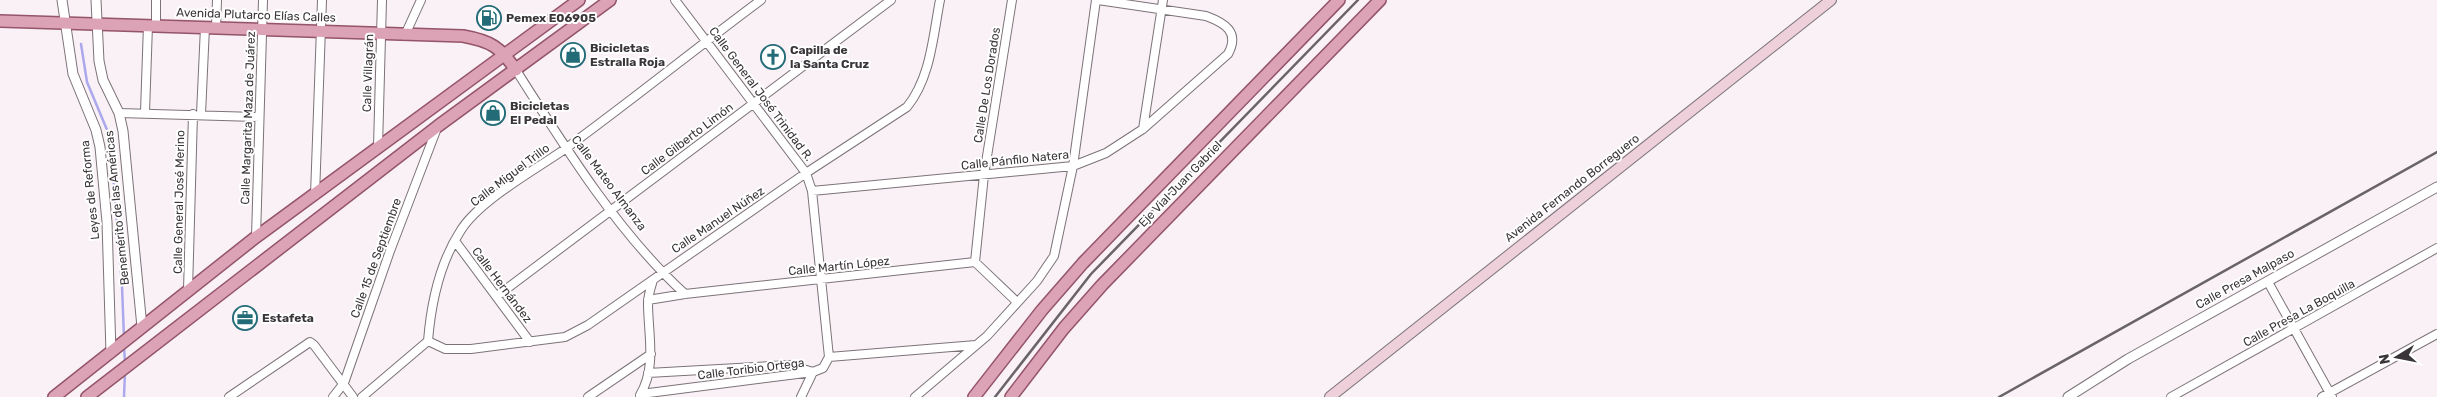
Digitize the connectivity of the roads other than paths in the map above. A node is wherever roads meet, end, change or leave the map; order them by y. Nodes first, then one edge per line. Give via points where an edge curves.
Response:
1 (62, 0) edge
2 (96, 0) edge
3 (156, 0) edge
4 (217, 0) edge
5 (263, 0) edge
6 (322, 0) edge
7 (382, 0) edge
8 (421, 0) edge
9 (579, 0) edge
10 (610, 0) edge
11 (675, 0) edge
12 (761, 0) edge
13 (891, 0) edge
14 (940, 0) edge
15 (1012, 0) edge
16 (1097, 0) edge
17 (1339, 0) edge
18 (1380, 0) edge
19 (1831, 0) edge
20 (1162, 4) edge
21 (0, 21) edge
22 (69, 24) junction
23 (94, 24) junction
24 (152, 26) junction
25 (210, 27) junction
26 (262, 29) junction
27 (321, 32) junction
28 (381, 34) junction
29 (405, 35) junction
30 (707, 40) junction
31 (505, 54) junction
32 (516, 70) junction
33 (753, 102) junction
34 (145, 112) junction
35 (119, 113) junction
36 (192, 114) junction
37 (202, 114) junction
38 (259, 117) junction
39 (438, 126) junction
40 (1143, 129) junction
41 (378, 147) junction
42 (566, 148) junction
43 (1073, 166) junction
44 (806, 173) junction
45 (984, 175) junction
46 (2437, 187) edge
47 (812, 191) junction
48 (315, 195) junction
49 (612, 210) junction
50 (256, 237) junction
51 (455, 241) junction
52 (2437, 248) edge
53 (975, 262) junction
54 (661, 272) junction
55 (653, 280) junction
56 (821, 280) junction
57 (2268, 282) junction
58 (188, 290) junction
59 (685, 294) junction
60 (497, 296) junction
61 (648, 300) junction
62 (1017, 302) junction
63 (142, 327) junction
64 (2295, 330) junction
65 (2437, 334) edge
66 (428, 341) junction
67 (530, 342) junction
68 (976, 346) junction
69 (113, 352) junction
70 (651, 354) junction
71 (830, 357) junction
72 (813, 372) junction
73 (648, 374) junction
74 (344, 383) junction
75 (640, 395) edge
76 (2328, 396) edge
77 (54, 397) edge
78 (87, 397) edge
79 (229, 397) edge
80 (333, 397) edge
81 (353, 397) edge
82 (362, 397) edge
83 (588, 397) edge
84 (801, 397) edge
85 (915, 397) edge
86 (974, 397) edge
87 (1011, 397) edge
88 (1330, 397) edge
89 (2068, 397) edge
90 (2172, 397) edge

1 - 22 street, Leyes de Reforma
2 - 23 street, Benemérito de las Américas
3 - 24 street
4 - 25 street
5 - 26 street, Calle Margarita Maza de Juárez
6 - 27 street
7 - 28 street, Calle Villagrán
8 - 29 street
9 - 31 main road
10 - 32 main road
11 - 30 street, Calle General José Trinidad R.
12 - 30 street, Calle Miguel Trillo
13 - 33 street, Calle Gilberto Limón
14 - 44 street, Calle Manuel Núñez via 918,94 907,107
15 - 45 street, Calle De Los Dorados
16 - 20 street
16 - 43 street
17 - 86 main road, Eje Vial Juan Gabriel via 1083,263
18 - 87 main road, Eje Vial Juan Gabriel via 1102,285
19 - 88 main road, Avenida Fernando Borreguero
20 - 40 street
20 - 40 street, Calle Pánfilo Natera via 1217,20 1232,33 1234,40 1228,54
21 - 22 main road, Avenida Plutarco Elías Calles
22 - 23 main road, Avenida Plutarco Elías Calles
22 - 69 street, Leyes de Reforma via 73,74 100,147
23 - 24 main road, Avenida Plutarco Elías Calles
23 - 35 street, Benemérito de las Américas via 104,80
24 - 25 main road, Avenida Plutarco Elías Calles
24 - 34 street
25 - 26 main road, Avenida Plutarco Elías Calles
25 - 37 street
26 - 27 main road, Avenida Plutarco Elías Calles
26 - 38 street, Calle Margarita Maza de Juárez
27 - 28 main road, Avenida Plutarco Elías Calles
27 - 48 street
28 - 29 main road, Avenida Plutarco Elías Calles
28 - 41 street, Calle Villagrán
29 - 31 main road, Avenida Plutarco Elías Calles via 474,38 488,42
30 - 33 street, Calle General José Trinidad R.
30 - 42 street, Calle Miguel Trillo
31 - 32 main road, Calle Mateo Almanza
31 - 41 main road
32 - 39 main road
32 - 42 street, Calle Mateo Almanza
33 - 44 street, Calle General José Trinidad R.
33 - 49 street, Calle Gilberto Limón
34 - 35 street
34 - 36 street
35 - 63 street, Benemérito de las Américas
36 - 37 street
36 - 58 street, Calle General José Merino
37 - 38 street
38 - 50 street, Calle Margarita Maza de Juárez
39 - 74 street, Calle 15 de Septiembre via 386,260
39 - 78 main road
40 - 43 street, Calle Pánfilo Natera via 1106,152
41 - 48 main road
42 - 49 street, Calle Mateo Almanza
42 - 51 street, Calle Miguel Trillo via 488,204 466,223
43 - 45 street, Calle Pánfilo Natera
43 - 62 street via 1054,256
44 - 47 street, Calle General José Trinidad R.
44 - 54 street, Calle Manuel Núñez
45 - 47 street, Calle Pánfilo Natera
45 - 53 street, Calle De Los Dorados
46 - 57 street, Calle Presa Malpaso
47 - 56 street, Calle General José Trinidad R.
48 - 50 main road
49 - 54 street, Calle Mateo Almanza
49 - 60 street, Calle Gilberto Limón
50 - 58 main road
51 - 60 street, Calle Hernández
51 - 66 street, Calle Miguel Trillo via 434,295
52 - 64 street, Calle Presa La Boquilla
53 - 56 street, Calle Martín López
53 - 62 street
54 - 55 street, Calle Manuel Núñez
54 - 59 street, Calle Mateo Almanza
55 - 61 street
55 - 67 street, Calle Manuel Núñez via 576,332
56 - 59 street, Calle Martín López
56 - 71 street, Calle General José Trinidad R.
57 - 64 street
57 - 89 street, Calle Presa Malpaso via 2128,359
58 - 63 main road
59 - 61 street, Calle Martín López
60 - 67 street, Calle Hernández
61 - 70 street
62 - 68 street
63 - 69 main road
64 - 76 street
64 - 90 street, Calle Presa La Boquilla
65 - 76 street
66 - 67 street, Calle Manuel Núñez via 445,349
66 - 82 street
68 - 71 street
68 - 85 street
69 - 77 main road
70 - 73 street
70 - 83 street
71 - 72 street, Calle Toribio Ortega via 823,368
72 - 73 street via 790,365
72 - 75 street, Calle Toribio Ortega
72 - 84 street
73 - 75 street
74 - 79 street via 312,343
74 - 80 street, Calle 15 de Septiembre
74 - 81 street

